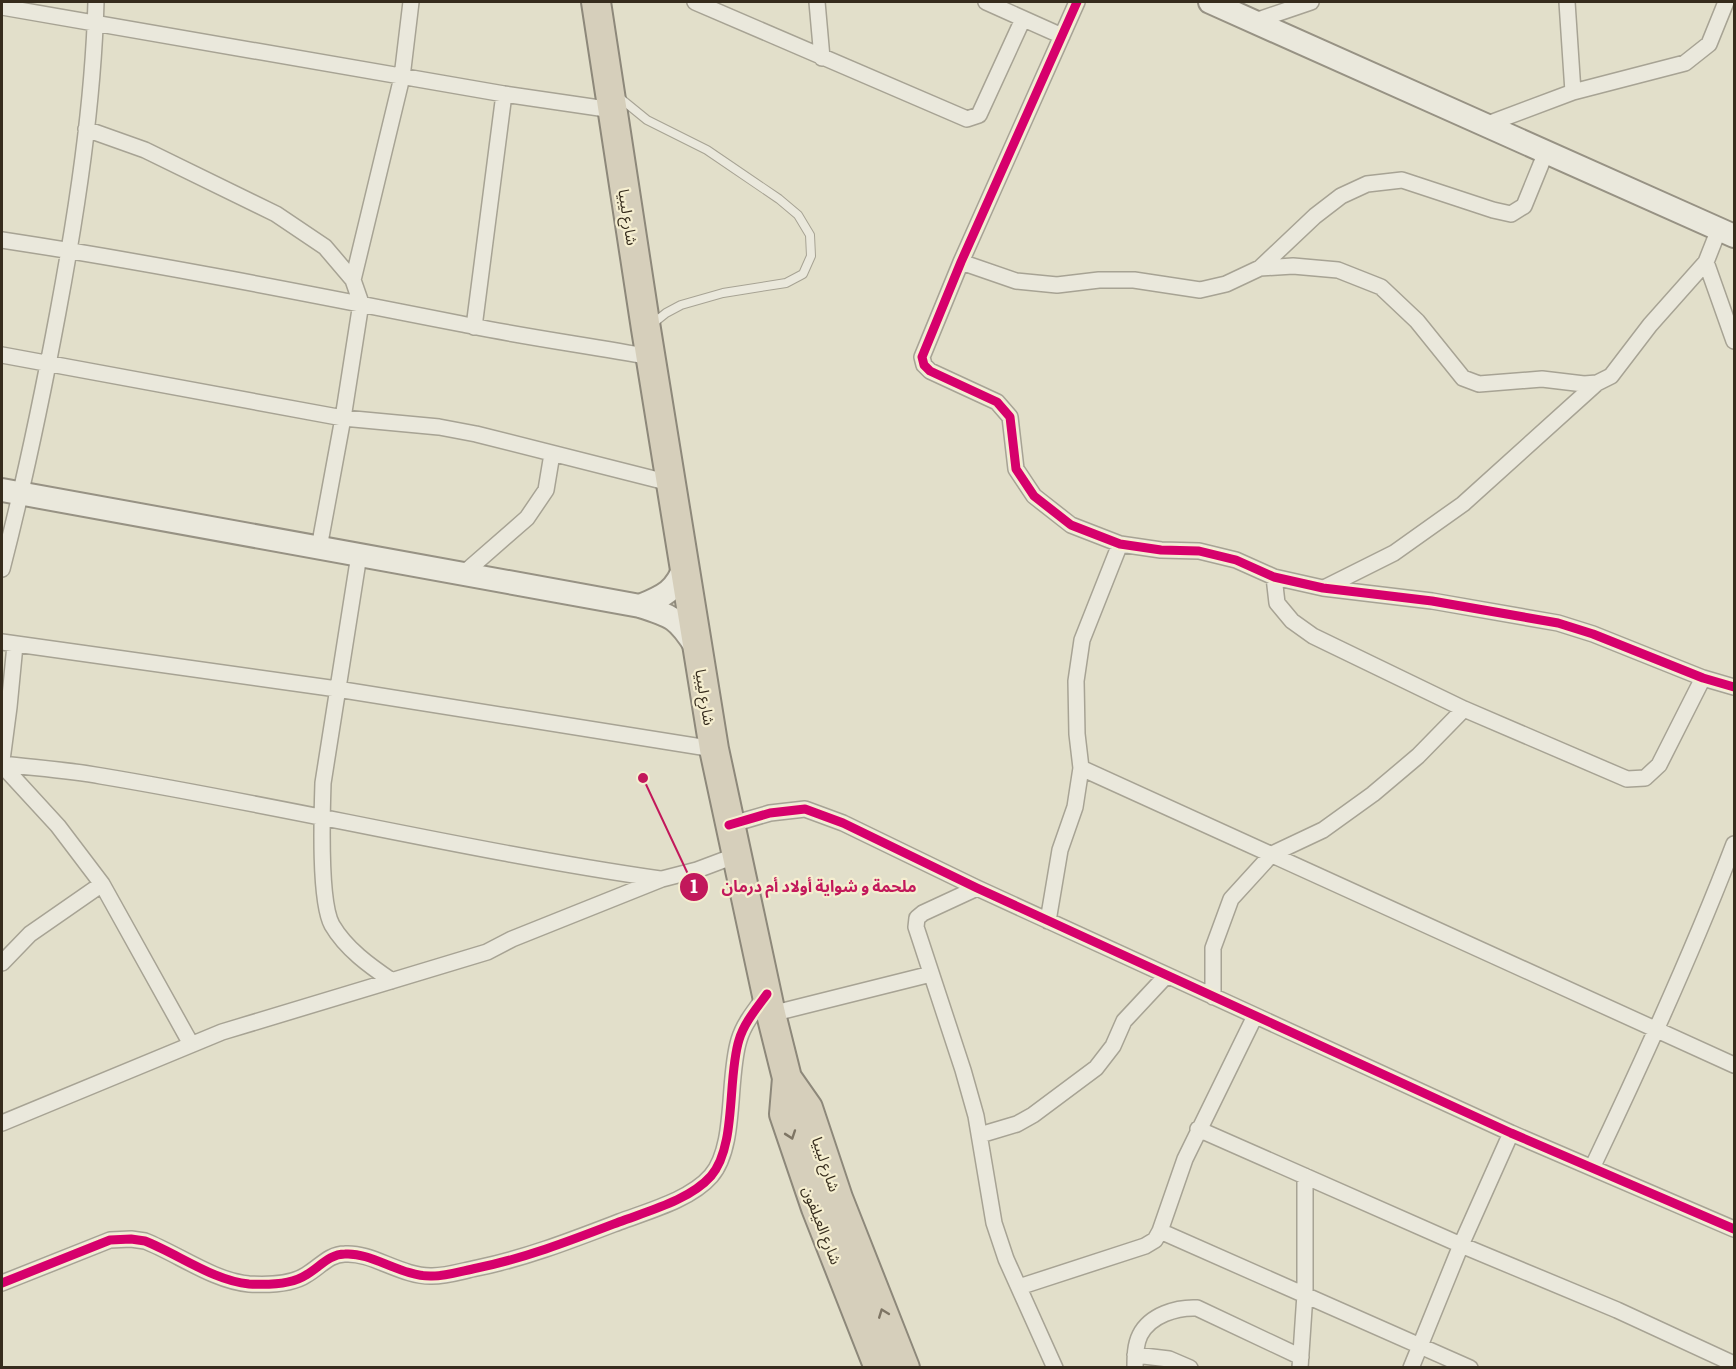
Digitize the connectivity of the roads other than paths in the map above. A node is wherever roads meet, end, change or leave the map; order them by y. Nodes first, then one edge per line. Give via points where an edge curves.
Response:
1 (96, 2) edge
2 (411, 2) edge
3 (596, 2) edge
4 (695, 2) edge
5 (817, 2) edge
6 (986, 2) edge
7 (1077, 2) edge
8 (1210, 2) edge
9 (1311, 2) edge
10 (1567, 2) edge
11 (1726, 2) edge
12 (2, 7) edge
13 (1023, 19) junction
14 (1255, 21) junction
15 (95, 23) junction
16 (1062, 36) junction
17 (822, 58) junction
18 (402, 77) junction
19 (1573, 92) junction
20 (504, 94) junction
21 (611, 99) junction
22 (1485, 125) junction
23 (86, 129) junction
24 (1546, 152) junction
25 (1727, 232) edge
26 (2, 240) edge
27 (69, 250) junction
28 (961, 262) junction
29 (1706, 262) junction
30 (1260, 268) junction
31 (353, 280) junction
32 (361, 303) junction
33 (474, 327) junction
34 (646, 329) junction
35 (1734, 341) edge
36 (2, 355) edge
37 (651, 357) junction
38 (48, 363) junction
39 (1597, 383) junction
40 (343, 418) junction
41 (552, 454) junction
42 (670, 483) junction
43 (11, 491) edge
44 (1120, 544) junction
45 (319, 548) junction
46 (360, 555) junction
47 (685, 565) junction
48 (2, 569) edge
49 (463, 574) junction
50 (1274, 578) junction
51 (1323, 588) junction
52 (640, 606) junction
53 (8, 644) edge
54 (698, 649) junction
55 (1703, 678) junction
56 (1734, 687) edge
57 (337, 689) junction
58 (1464, 709) junction
59 (714, 749) junction
60 (2, 760) edge
61 (2, 765) edge
62 (1081, 768) junction
63 (322, 817) junction
64 (729, 825) junction
65 (1734, 843) edge
66 (1272, 854) junction
67 (737, 855) junction
68 (662, 879) junction
69 (102, 884) junction
70 (977, 888) junction
71 (1048, 921) junction
72 (2, 963) edge
73 (931, 974) junction
74 (1166, 976) junction
75 (392, 981) junction
76 (1213, 997) junction
77 (769, 1004) junction
78 (1255, 1016) junction
79 (1656, 1032) junction
80 (191, 1044) junction
81 (1733, 1064) edge
82 (786, 1078) junction
83 (2, 1123) edge
84 (1198, 1129) junction
85 (1511, 1133) junction
86 (980, 1135) junction
87 (1592, 1168) junction
88 (1305, 1176) junction
89 (1734, 1229) edge
90 (1160, 1231) junction
91 (1461, 1245) junction
92 (2, 1283) edge
93 (1019, 1287) junction
94 (1305, 1294) junction
95 (1420, 1345) junction
96 (1135, 1361) edge
97 (1300, 1362) edge
98 (1734, 1364) edge
99 (879, 1368) edge
100 (905, 1368) edge
101 (1055, 1368) edge
102 (1190, 1368) edge
103 (1411, 1368) edge
104 (1470, 1368) edge

1 - 15 street
2 - 18 street
3 - 21 highway, شارع ليبيا
4 - 17 street
5 - 17 street
6 - 13 street
7 - 16 street
8 - 14 street
9 - 14 street
10 - 19 street
11 - 19 street via 1709,44 1685,63
12 - 15 street
13 - 16 street
13 - 17 street via 979,115 974,118 967,119
14 - 22 street
15 - 18 street
15 - 23 street
16 - 28 street
18 - 20 street
18 - 31 street
19 - 22 street
20 - 21 street
20 - 33 street
21 - 34 highway, شارع ليبيا
21 - 34 lane via 706,150 779,199 798,215 810,235 811,256 803,274 786,283 723,293 681,305
22 - 24 street
23 - 27 street
23 - 31 street via 146,150 276,214 325,247
24 - 25 street
24 - 30 street via 1524,206 1511,214 1402,180 1368,184 1341,196 1315,216
25 - 29 street
26 - 27 street
27 - 32 street
27 - 38 street
28 - 30 street via 1016,281 1057,285 1134,280 1200,290 1226,284
28 - 44 street via 922,357 924,365 998,402 1010,417 1016,469 1034,496 1071,525
29 - 35 street
29 - 39 street via 1611,376
30 - 39 street via 1338,270 1381,287 1417,321 1463,378 1479,384 1542,379
31 - 32 street
32 - 33 street
32 - 40 street
33 - 37 street
34 - 37 highway, شارع ليبيا
36 - 38 street
37 - 42 highway, شارع ليبيا
38 - 40 street
38 - 43 street
39 - 51 street via 1463,504 1394,553
40 - 41 street via 439,427
40 - 45 street
41 - 42 street
41 - 49 street via 546,490 527,518
42 - 47 highway, شارع ليبيا
43 - 45 street
43 - 48 street
44 - 50 street via 1199,551 1236,560
44 - 62 street via 1082,640 1076,681
45 - 46 street
46 - 49 street
46 - 57 street
47 - 52 street via 674,588
47 - 54 highway, شارع ليبيا
49 - 52 street
50 - 51 street
50 - 58 street via 1277,603 1292,621 1313,636
51 - 55 street via 1432,601 1558,623
52 - 54 street via 674,618
53 - 57 street
53 - 60 street via 9,707
54 - 59 highway, شارع ليبيا
55 - 56 street
55 - 58 street via 1659,765 1645,778 1627,779
57 - 59 street
57 - 63 street
58 - 66 street via 1373,794 1323,830
59 - 64 highway, شارع ليبيا
61 - 63 street via 100,776
61 - 69 street via 58,826
62 - 66 street
62 - 71 street via 1075,807 1060,850
63 - 68 street
63 - 75 street via 325,906 332,925 365,962
64 - 67 highway, شارع ليبيا
64 - 70 street via 770,813 805,809 843,823
65 - 79 street
66 - 76 street via 1231,899 1212,948
66 - 79 street
67 - 68 street
67 - 77 highway, شارع ليبيا
68 - 75 street via 487,952
69 - 72 street via 30,934
69 - 80 street
70 - 71 street
70 - 73 street via 917,918 916,927
71 - 74 street
73 - 77 street
73 - 86 street
74 - 76 street
74 - 86 street via 1124,1021 1113,1046 1096,1068 1033,1115
75 - 80 street
76 - 78 street
77 - 82 highway, شارع ليبيا
77 - 92 street via 747,1020 738,1041 726,1142 717,1169 702,1185 671,1202 589,1234 513,1260 432,1276 344,1254 327,1259 304,1276 267,1284 220,1277 145,1241 110,1240
78 - 84 street
78 - 85 street
79 - 81 street
79 - 87 street
80 - 83 street
82 -> 99 highway, شارع العيلفون via 784,1114
100 -> 82 highway, شارع ليبيا via 807,1108
84 - 88 street
84 - 90 street
85 - 87 street
85 - 91 street
86 - 93 street via 994,1223
87 - 89 street
88 - 91 street
88 - 94 street
90 - 93 street via 1145,1246
90 - 94 street
91 - 95 street
91 - 98 street
93 - 101 street
94 - 95 street
94 - 97 street
95 - 103 street
95 - 104 street
96 - 97 street via 1140,1335 1150,1322 1186,1307 1197,1308
96 - 102 street via 1169,1359

